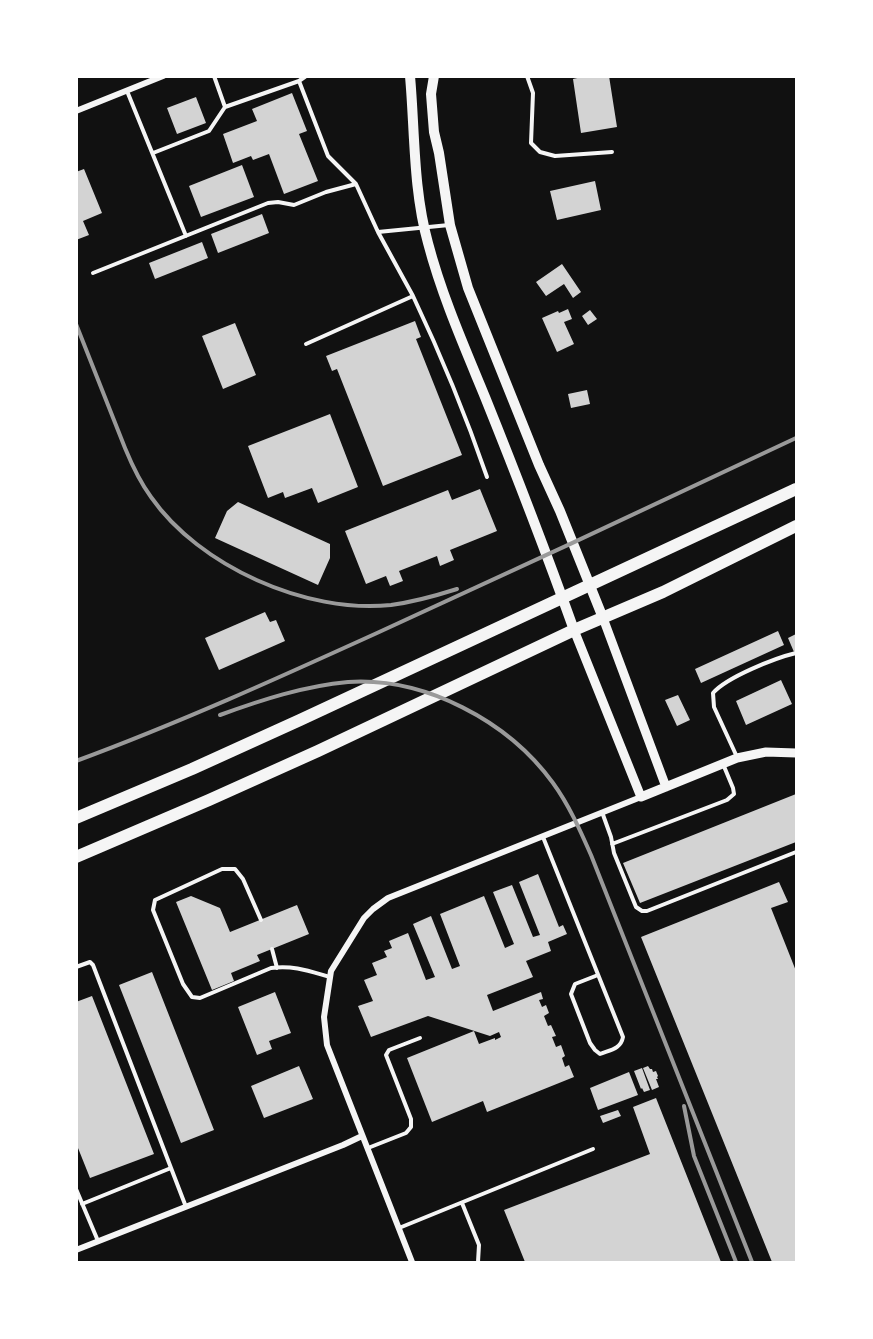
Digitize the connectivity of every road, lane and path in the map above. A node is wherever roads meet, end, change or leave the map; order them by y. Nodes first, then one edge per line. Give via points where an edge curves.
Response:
1 (163, 76) edge
2 (214, 76) edge
3 (306, 76) edge
4 (410, 76) edge
5 (434, 76) edge
6 (527, 76) edge
7 (299, 81) junction
8 (127, 91) junction
9 (225, 106) junction
10 (76, 111) edge
11 (612, 152) dead end
12 (153, 153) junction
13 (356, 184) junction
14 (450, 225) junction
15 (425, 228) junction
16 (378, 232) junction
17 (186, 236) junction
18 (93, 273) dead end
19 (413, 296) junction
20 (306, 344) dead end
21 (487, 477) dead end
22 (796, 489) edge
23 (796, 526) edge
24 (589, 585) junction
25 (562, 597) junction
26 (603, 618) junction
27 (574, 630) junction
28 (796, 653) edge
29 (796, 753) edge
30 (737, 758) junction
31 (723, 764) junction
32 (666, 787) junction
33 (641, 797) junction
34 (602, 812) junction
35 (76, 818) edge
36 (543, 836) junction
37 (612, 844) junction
38 (796, 852) edge
39 (76, 857) edge
40 (261, 920) dead end
41 (272, 949) dead end
42 (76, 967) edge
43 (277, 968) junction
44 (598, 975) junction
45 (330, 977) junction
46 (420, 1038) dead end
47 (362, 1136) junction
48 (367, 1148) junction
49 (593, 1149) dead end
50 (171, 1168) junction
51 (76, 1189) edge
52 (462, 1203) junction
53 (82, 1204) junction
54 (186, 1207) junction
55 (399, 1228) junction
56 (98, 1242) junction
57 (76, 1250) edge
58 (412, 1263) edge
59 (478, 1263) edge

1 - 8 street
2 - 9 lane
3 - 7 lane
4 - 15 main road via 414,154
5 - 14 main road via 434,132
6 - 11 lane via 534,93 531,143 540,153 555,156
7 - 9 lane
7 - 13 lane via 328,156
8 - 10 street
8 - 12 lane
9 - 12 lane via 209,131
12 - 17 lane
13 - 16 lane
13 - 17 lane via 294,205 268,203
14 - 15 lane
14 - 24 main road via 468,288
15 - 16 lane
15 - 25 main road via 445,297
16 - 19 lane
17 - 18 lane
19 - 20 lane
19 - 21 lane
22 - 24 main road
23 - 26 main road
24 - 25 main road
24 - 26 main road
25 - 27 main road
25 - 35 main road via 300,720
26 - 27 main road
26 - 32 street
27 - 33 street
27 - 39 main road via 318,751
28 - 30 lane via 720,685 712,693 714,707
29 - 30 street via 766,752
30 - 31 street
31 - 32 street
31 - 37 lane via 734,794 726,800
32 - 33 street
33 - 34 street
34 - 36 street
34 - 37 lane
36 - 44 lane
36 - 45 street via 388,898 364,918
37 - 38 lane via 636,907 642,911
40 - 43 lane via 235,869 222,868 155,900 153,910 183,984 192,996 200,998
41 - 43 lane
42 - 50 lane via 90,962 93,965
43 - 45 lane via 299,968
44 - 44 lane via 623,1038 618,1047 600,1054 590,1043 571,994 575,984
45 - 47 street via 324,1017 327,1045
46 - 48 lane via 389,1050 386,1055 411,1127 406,1133
47 - 48 street
47 - 54 street
48 - 55 street
49 - 52 lane
50 - 53 lane
50 - 54 lane
51 - 53 lane
52 - 55 lane
52 - 59 lane via 479,1245
53 - 56 lane
54 - 56 street
55 - 58 street
56 - 57 street

